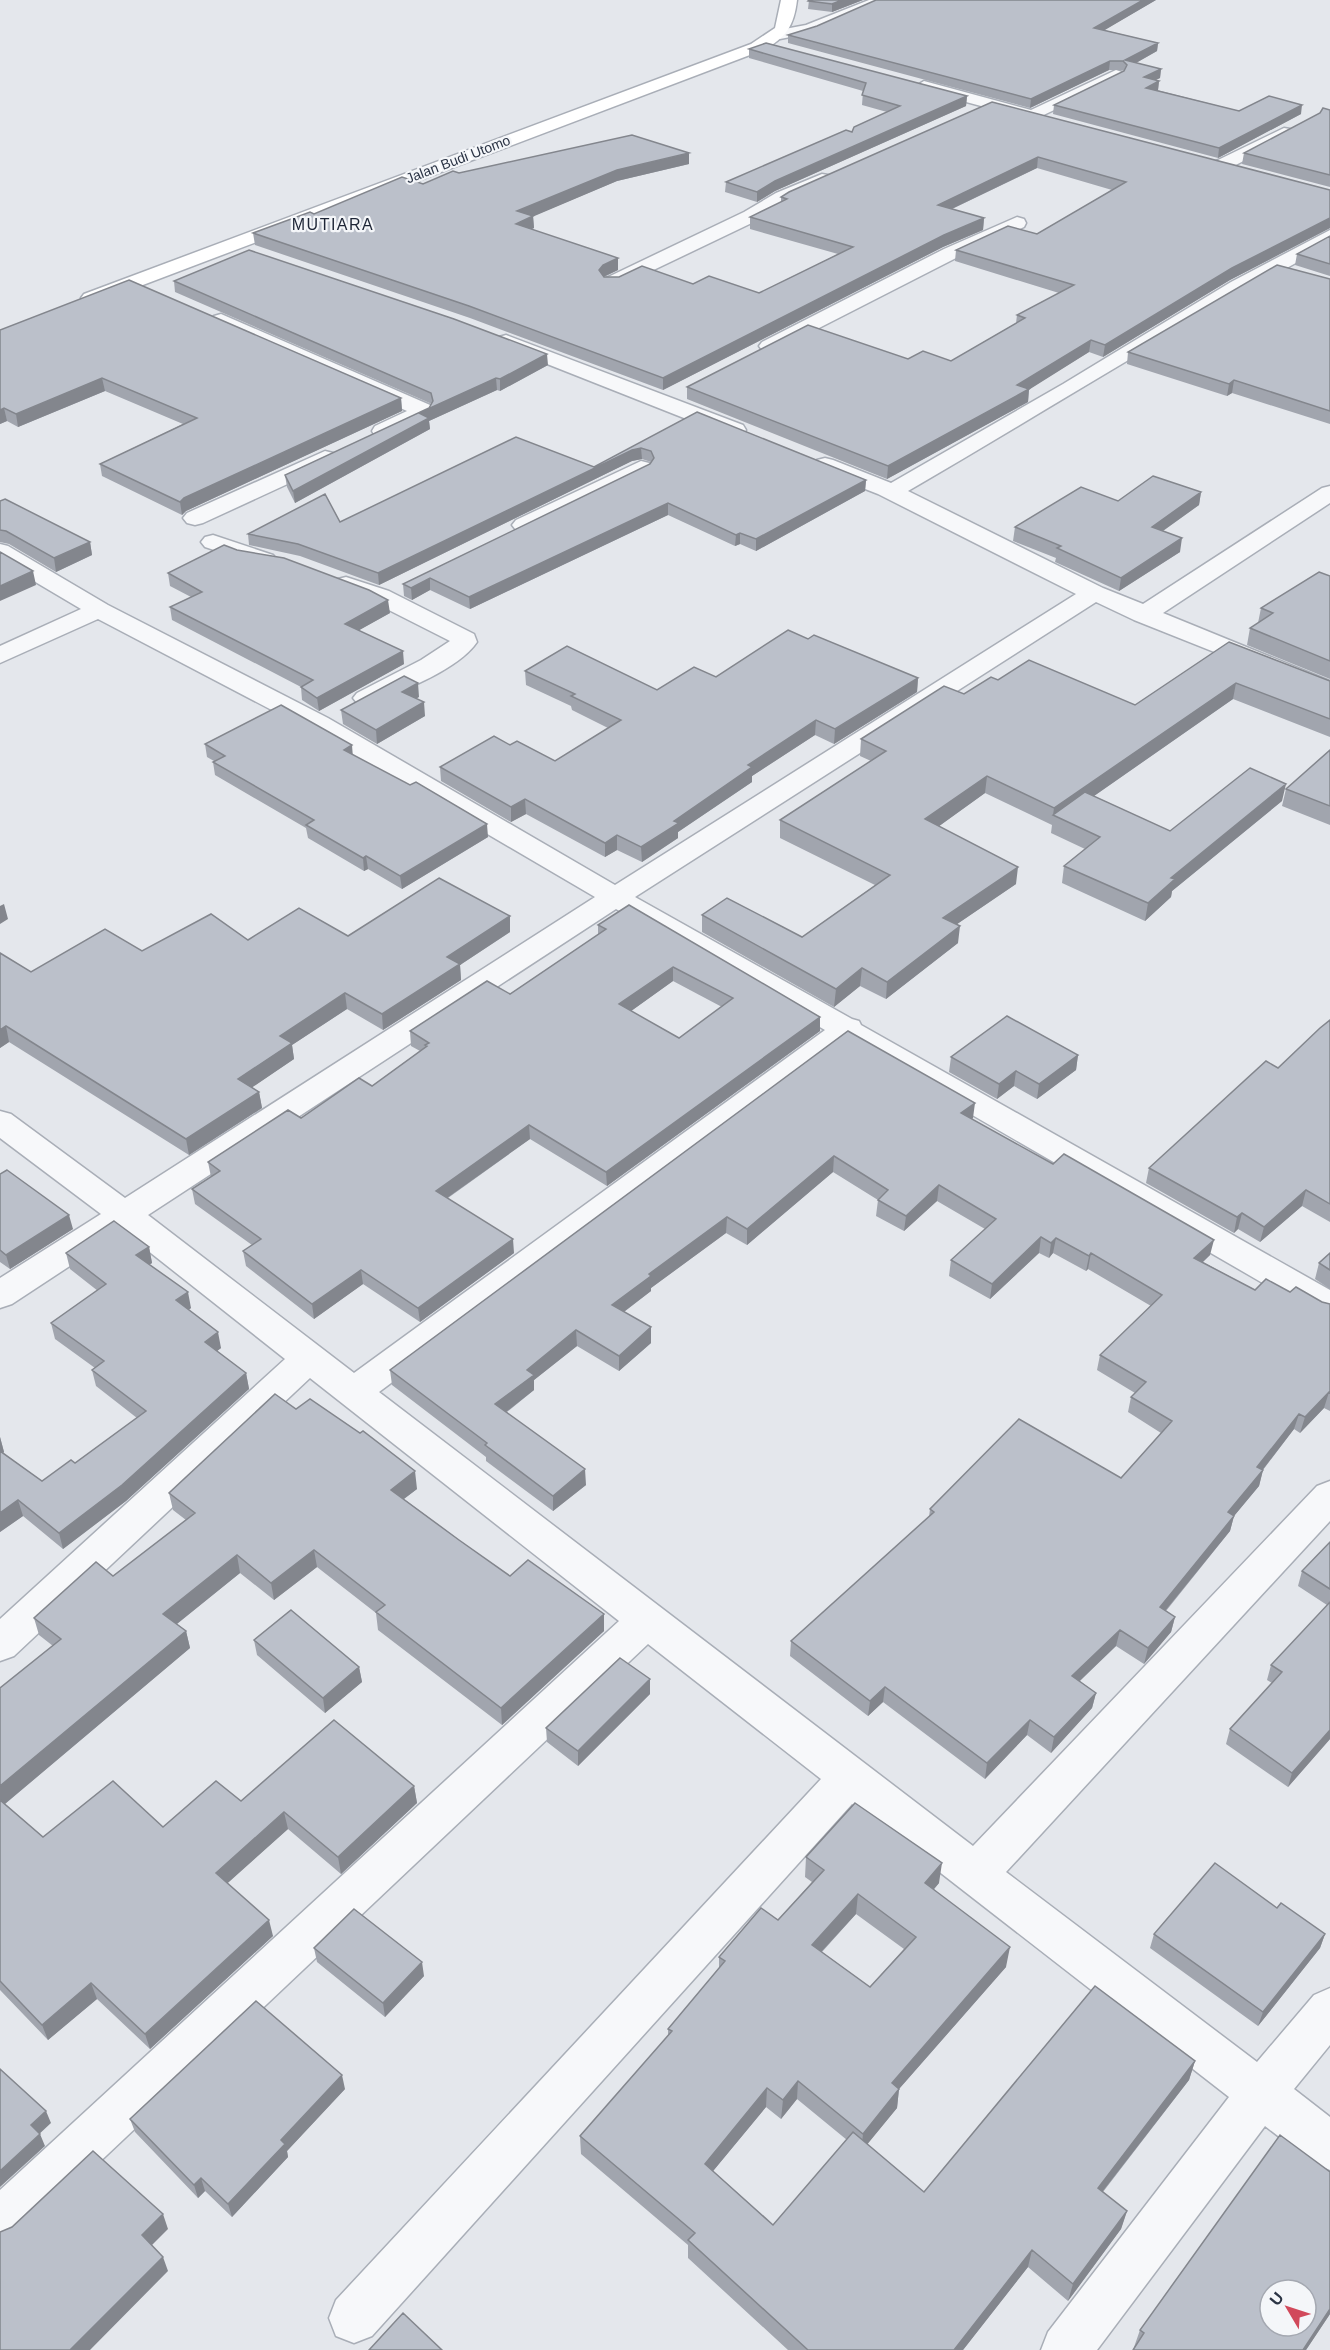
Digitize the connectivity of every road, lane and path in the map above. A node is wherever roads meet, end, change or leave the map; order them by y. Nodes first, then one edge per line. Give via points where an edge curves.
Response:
1 (789, 0) edge
2 (882, 0) edge
3 (782, 42) junction
4 (1116, 75) edge
5 (905, 81) edge
6 (990, 104) junction
7 (1034, 115) junction
8 (959, 118) edge
9 (1056, 121) edge
10 (1301, 124) edge
11 (1200, 160) edge
12 (1222, 165) junction
13 (1244, 171) edge
14 (834, 174) edge
15 (1017, 223) dead end
16 (1330, 236) edge
17 (229, 245) junction
18 (262, 256) edge
19 (1272, 267) junction
20 (1301, 275) edge
21 (131, 282) junction
22 (611, 283) edge
23 (162, 296) edge
24 (76, 303) edge
25 (204, 313) edge
26 (484, 332) edge
27 (755, 354) edge
28 (683, 391) dead end
29 (662, 401) junction
30 (367, 438) edge
31 (758, 439) edge
32 (345, 448) edge
33 (801, 456) edge
34 (641, 468) edge
35 (891, 492) junction
36 (1330, 493) edge
37 (195, 518) dead end
38 (505, 535) edge
39 (213, 542) dead end
40 (0, 551) edge
41 (291, 563) edge
42 (324, 576) edge
43 (1094, 593) junction
44 (99, 610) junction
45 (1143, 615) junction
46 (0, 655) edge
47 (1330, 690) edge
48 (336, 715) junction
49 (615, 897) junction
50 (848, 1028) junction
51 (0, 1122) edge
52 (125, 1215) junction
53 (0, 1295) edge
54 (1330, 1306) edge
55 (309, 1358) junction
56 (353, 1393) junction
57 (1330, 1496) edge
58 (647, 1620) junction
59 (0, 1644) edge
60 (850, 1777) junction
61 (975, 1874) junction
62 (1330, 2010) edge
63 (1261, 2093) junction
64 (1330, 2146) edge
65 (0, 2223) edge
66 (354, 2319) dead end
67 (1066, 2350) edge

1 - 3 street
2 - 3 street
3 - 17 street, Jalan Budi Utomo via 763,44
4 - 7 street
5 - 6 street
6 - 7 street
6 - 8 street
7 - 9 street
10 - 12 street
11 - 12 street
12 - 13 street
14 - 22 street
15 - 27 street
16 - 19 street
17 - 18 street
17 - 21 street, Jalan Budi Utomo
19 - 20 street
19 - 35 street
21 - 23 street
21 - 24 street, Jalan Budi Utomo
25 - 30 street via 422,410
26 - 29 street
28 - 29 street
29 - 31 street
32 - 37 street
33 - 35 street
34 - 38 street
35 - 43 street
36 - 45 street
39 - 41 street via 247,555
40 - 44 street
42 - 48 street via 390,591 461,635 465,642
43 - 45 street
43 - 49 street
44 - 46 street
44 - 48 street
45 - 47 street
48 - 49 street
49 - 50 street
49 - 52 street
50 - 54 street
50 - 56 street
51 - 52 street
52 - 53 street
52 - 55 street
55 - 56 street
55 - 59 street
56 - 58 street
57 - 61 street
58 - 60 street
58 - 65 street
60 - 61 street
60 - 66 street
61 - 63 street
62 - 63 street
63 - 64 street
63 - 67 street

